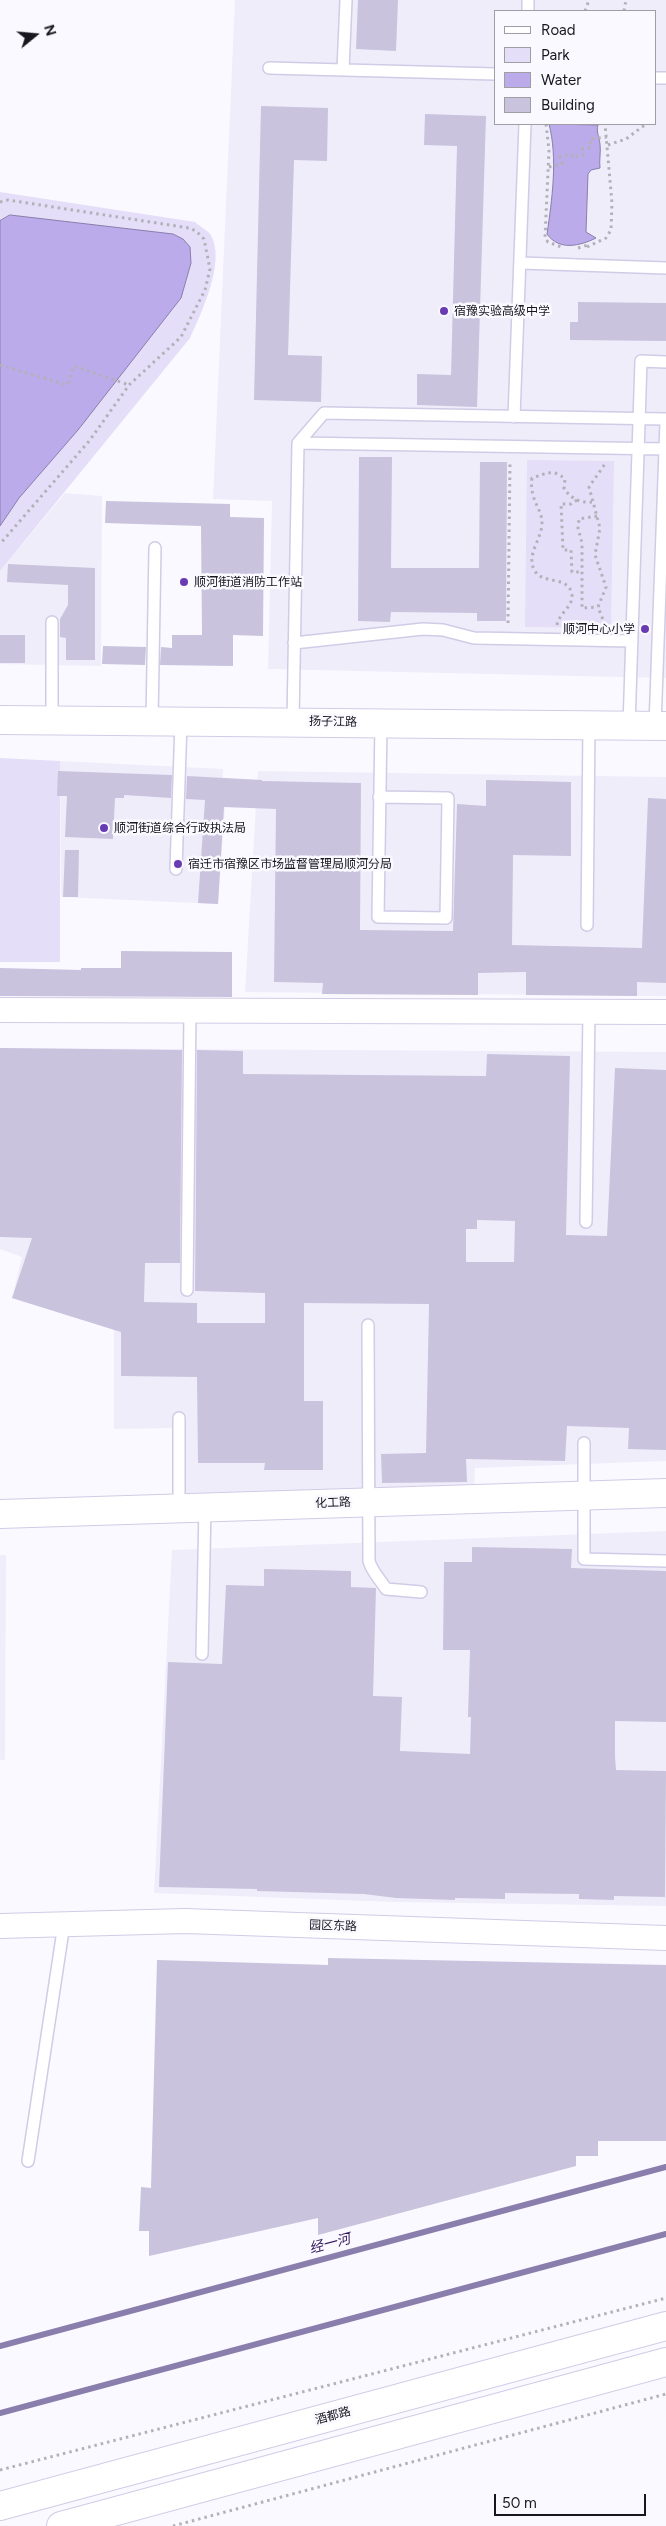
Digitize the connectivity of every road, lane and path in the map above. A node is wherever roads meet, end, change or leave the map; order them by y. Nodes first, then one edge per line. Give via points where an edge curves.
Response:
1 (346, 0) edge
2 (269, 68) dead end
3 (343, 70) junction
4 (493, 74) edge
5 (525, 125) edge
6 (546, 125) edge
7 (605, 125) edge
8 (645, 125) edge
9 (607, 137) junction
10 (608, 145) junction
11 (549, 167) junction
12 (0, 202) edge
13 (588, 246) junction
14 (521, 263) junction
15 (576, 265) junction
16 (666, 268) edge
17 (666, 362) edge
18 (0, 365) edge
19 (129, 385) junction
20 (514, 417) junction
21 (640, 418) junction
22 (666, 420) edge
23 (298, 442) junction
24 (510, 445) junction
25 (613, 448) junction
26 (638, 448) junction
27 (666, 449) edge
28 (577, 500) junction
29 (592, 502) junction
30 (597, 516) junction
31 (0, 544) edge
32 (154, 548) dead end
33 (582, 572) junction
34 (598, 607) junction
35 (52, 622) dead end
36 (508, 639) junction
37 (560, 640) junction
38 (614, 640) junction
39 (632, 640) junction
40 (294, 643) junction
41 (0, 720) edge
42 (52, 720) junction
43 (152, 720) junction
44 (181, 720) junction
45 (293, 721) junction
46 (381, 723) junction
47 (589, 725) junction
48 (650, 726) edge
49 (379, 797) junction
50 (176, 869) dead end
51 (587, 925) dead end
52 (0, 1010) edge
53 (190, 1011) junction
54 (589, 1012) junction
55 (666, 1012) edge
56 (586, 1222) dead end
57 (187, 1290) dead end
58 (368, 1326) dead end
59 (179, 1418) dead end
60 (584, 1442) dead end
61 (666, 1493) edge
62 (584, 1495) junction
63 (368, 1502) junction
64 (192, 1508) junction
65 (0, 1514) edge
66 (666, 1561) edge
67 (421, 1592) dead end
68 (202, 1654) dead end
69 (64, 1924) junction
70 (0, 1926) edge
71 (666, 1938) edge
72 (28, 2161) dead end
73 (666, 2298) edge
74 (666, 2326) edge
75 (666, 2362) edge
76 (666, 2394) edge
77 (0, 2470) edge
78 (0, 2506) edge
79 (62, 2526) edge
80 (173, 2526) edge

1 - 3 lane
2 - 3 lane
3 - 4 lane
5 - 14 lane
6 - 11 path
7 - 9 path
8 - 10 path
9 - 10 path
9 - 11 path via 590,139 591,147 582,149 583,154 560,157 562,164
10 - 13 path via 611,230 606,238
11 - 13 path via 545,238 570,249
12 - 19 path via 8,200 180,225 196,231 204,239 210,269 205,290 181,337
13 - 15 path
14 - 15 lane
14 - 20 lane
15 - 16 lane
17 - 21 lane via 641,361
18 - 19 path via 67,385 74,366
19 - 31 path via 90,440
20 - 21 lane
20 - 23 lane via 324,413
21 - 22 lane
21 - 26 lane
22 - 27 lane
23 - 24 lane
23 - 40 lane
24 - 25 lane
24 - 36 path
25 - 26 lane
25 - 29 path via 610,458 589,487
26 - 27 lane
26 - 39 lane
27 - 48 lane
28 - 29 path
28 - 33 path via 561,504 563,550 571,550 572,572
28 - 37 path via 564,490 565,479 559,474 551,471 532,478 532,496 542,522 531,561 535,572 569,586 572,596 570,605 558,618
29 - 30 path
30 - 33 path via 579,518
30 - 34 path via 600,528 595,555 606,586
32 - 43 lane
33 - 34 path via 582,608
34 - 38 path
35 - 42 lane
36 - 37 lane
36 - 40 lane via 474,638 423,629
37 - 38 lane
38 - 39 lane
39 - 48 lane
40 - 45 lane
41 - 42 main road, 扬子江路
42 - 43 main road, 扬子江路
43 - 44 main road, 扬子江路
44 - 45 main road, 扬子江路
44 - 50 lane
45 - 46 main road, 扬子江路
46 - 47 main road, 扬子江路
46 - 49 lane
47 - 48 main road, 扬子江路
47 - 51 lane
49 - 49 lane via 378,917 446,918 448,798
52 - 53 street
53 - 54 street
53 - 57 lane
54 - 55 street
54 - 56 lane
58 - 63 lane
59 - 64 lane
60 - 62 lane
61 - 62 main road, 化工路
62 - 63 main road, 化工路
62 - 66 lane via 584,1560
63 - 64 main road, 化工路
63 - 67 lane via 372,1571 386,1589
64 - 65 main road, 化工路
64 - 68 lane
69 - 70 street, 园区东路
69 - 71 street, 园区东路 via 185,1921
69 - 72 lane
73 - 77 path
74 - 78 main road, 酒都路
75 - 79 main road
76 - 80 path

